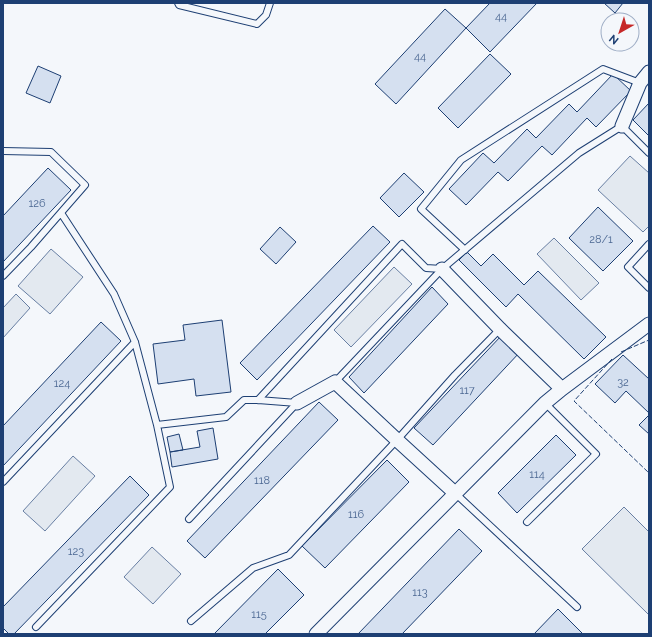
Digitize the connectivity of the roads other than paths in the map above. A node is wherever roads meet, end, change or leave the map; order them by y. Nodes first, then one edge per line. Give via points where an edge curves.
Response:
1 (178, 3) edge
2 (270, 3) edge
3 (649, 72) edge
4 (640, 83) junction
5 (622, 126) junction
6 (3, 151) edge
7 (649, 152) edge
8 (61, 213) junction
9 (649, 244) edge
10 (465, 250) junction
11 (442, 269) junction
12 (3, 276) edge
13 (649, 288) edge
14 (649, 324) edge
15 (500, 328) junction
16 (135, 342) junction
17 (335, 382) junction
18 (562, 389) junction
19 (258, 400) junction
20 (297, 403) junction
21 (545, 403) junction
22 (157, 425) junction
23 (396, 440) junction
24 (3, 482) edge
25 (456, 494) junction
26 (189, 519) dead end
27 (528, 522) dead end
28 (577, 606) dead end
29 (191, 621) dead end
30 (36, 627) dead end
31 (316, 634) edge

1 - 2 lane via 257,24 266,15
3 - 4 street
4 - 5 street
4 - 10 lane via 603,69 461,160 421,209
5 - 7 lane
5 - 10 lane via 579,153
6 - 8 lane via 51,152 85,186
8 - 12 lane
8 - 16 lane via 114,294
9 - 13 lane via 628,267
10 - 11 lane
11 - 15 street
11 - 17 lane
11 - 19 lane via 426,268 402,244
14 - 18 street
15 - 18 street
15 - 23 lane
16 - 22 lane
16 - 24 lane
17 - 20 street
17 - 23 street
18 - 21 street
19 - 20 lane
19 - 22 lane via 244,400 226,417
20 - 26 lane
21 - 25 street
21 - 27 lane via 596,454
22 - 30 lane via 170,487
23 - 25 street
23 - 29 lane via 289,555 253,568
25 - 28 lane
25 - 31 street

